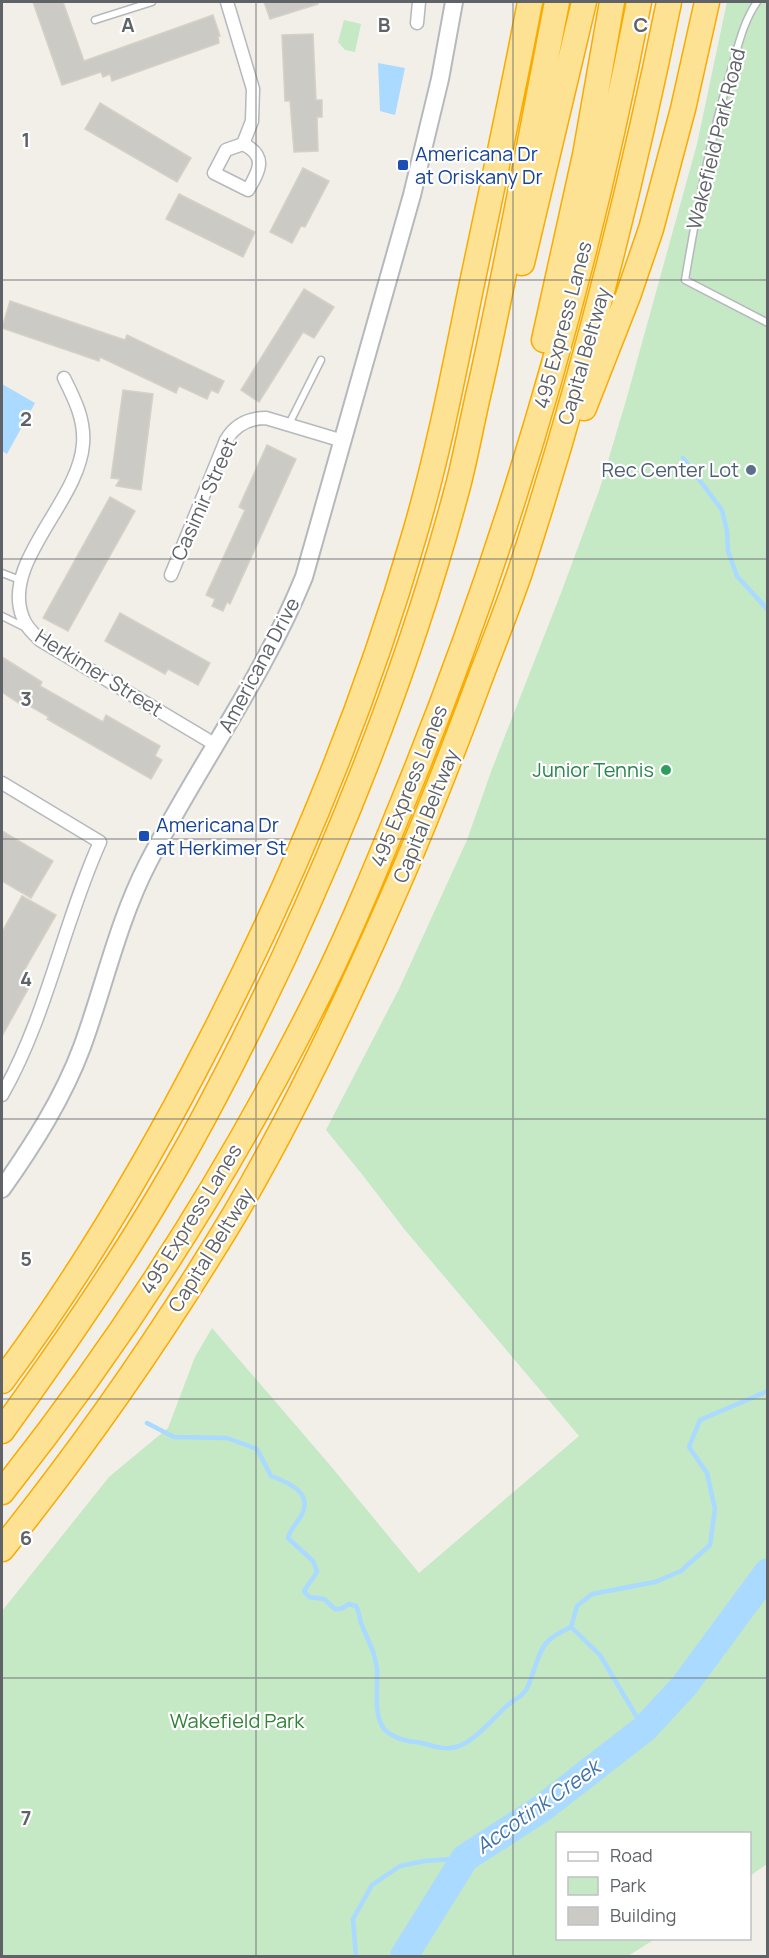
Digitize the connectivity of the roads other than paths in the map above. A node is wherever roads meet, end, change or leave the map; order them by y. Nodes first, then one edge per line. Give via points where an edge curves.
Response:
1 (152, 2) edge
2 (227, 2) edge
3 (419, 2) edge
4 (454, 2) edge
5 (530, 2) edge
6 (557, 2) edge
7 (584, 2) edge
8 (612, 2) edge
9 (639, 2) edge
10 (669, 2) edge
11 (707, 2) edge
12 (756, 2) edge
13 (95, 20) dead end
14 (417, 23) dead end
15 (243, 144) dead end
16 (768, 323) edge
17 (321, 360) dead end
18 (64, 378) dead end
19 (289, 424) junction
20 (343, 441) junction
21 (2, 573) edge
22 (171, 575) dead end
23 (519, 575) junction
24 (432, 576) junction
25 (20, 580) junction
26 (483, 596) junction
27 (2, 616) edge
28 (29, 629) junction
29 (216, 745) junction
30 (2, 783) edge
31 (2, 1095) edge
32 (2, 1189) edge
33 (2, 1381) edge
34 (2, 1431) edge
35 (2, 1492) edge
36 (2, 1549) edge

1 - 13 lane
2 - 15 street via 253,89 252,121
3 - 14 street
4 - 20 street, Americana Drive via 441,79 412,195
5 - 33 highway via 439,440 384,637 345,744 273,914 179,1101 109,1221
6 - 24 highway, 495 Express Lanes via 460,480
7 - 24 highway via 496,372
8 - 26 highway via 572,217
9 - 26 highway, 495 Express Lanes via 573,291
10 - 23 highway, Capital Beltway via 605,282
11 - 23 highway via 683,110 640,263
12 - 16 lane, Wakefield Park Road via 743,32 704,172 685,280
17 - 19 lane
18 - 25 street, Herkimer Street via 81,416 80,461 72,485
19 - 20 street, Casimir Street
19 - 22 street, Casimir Street via 256,418 230,434
20 - 29 street, Americana Drive via 307,567 288,616
21 - 25 lane
23 - 36 highway, Capital Beltway via 412,853 334,1027 271,1149 236,1212 138,1365
24 - 34 highway, 495 Express Lanes via 392,700 352,803 308,906 230,1068 114,1269
25 - 28 street, Herkimer Street via 19,605
26 - 35 highway, 495 Express Lanes via 371,880 323,987 279,1070 234,1151 138,1303 42,1442
27 - 28 lane
28 - 29 street, Herkimer Street via 62,654
29 - 32 street, Americana Drive via 147,865 81,1049 55,1106
30 - 31 street via 100,842 36,1022

